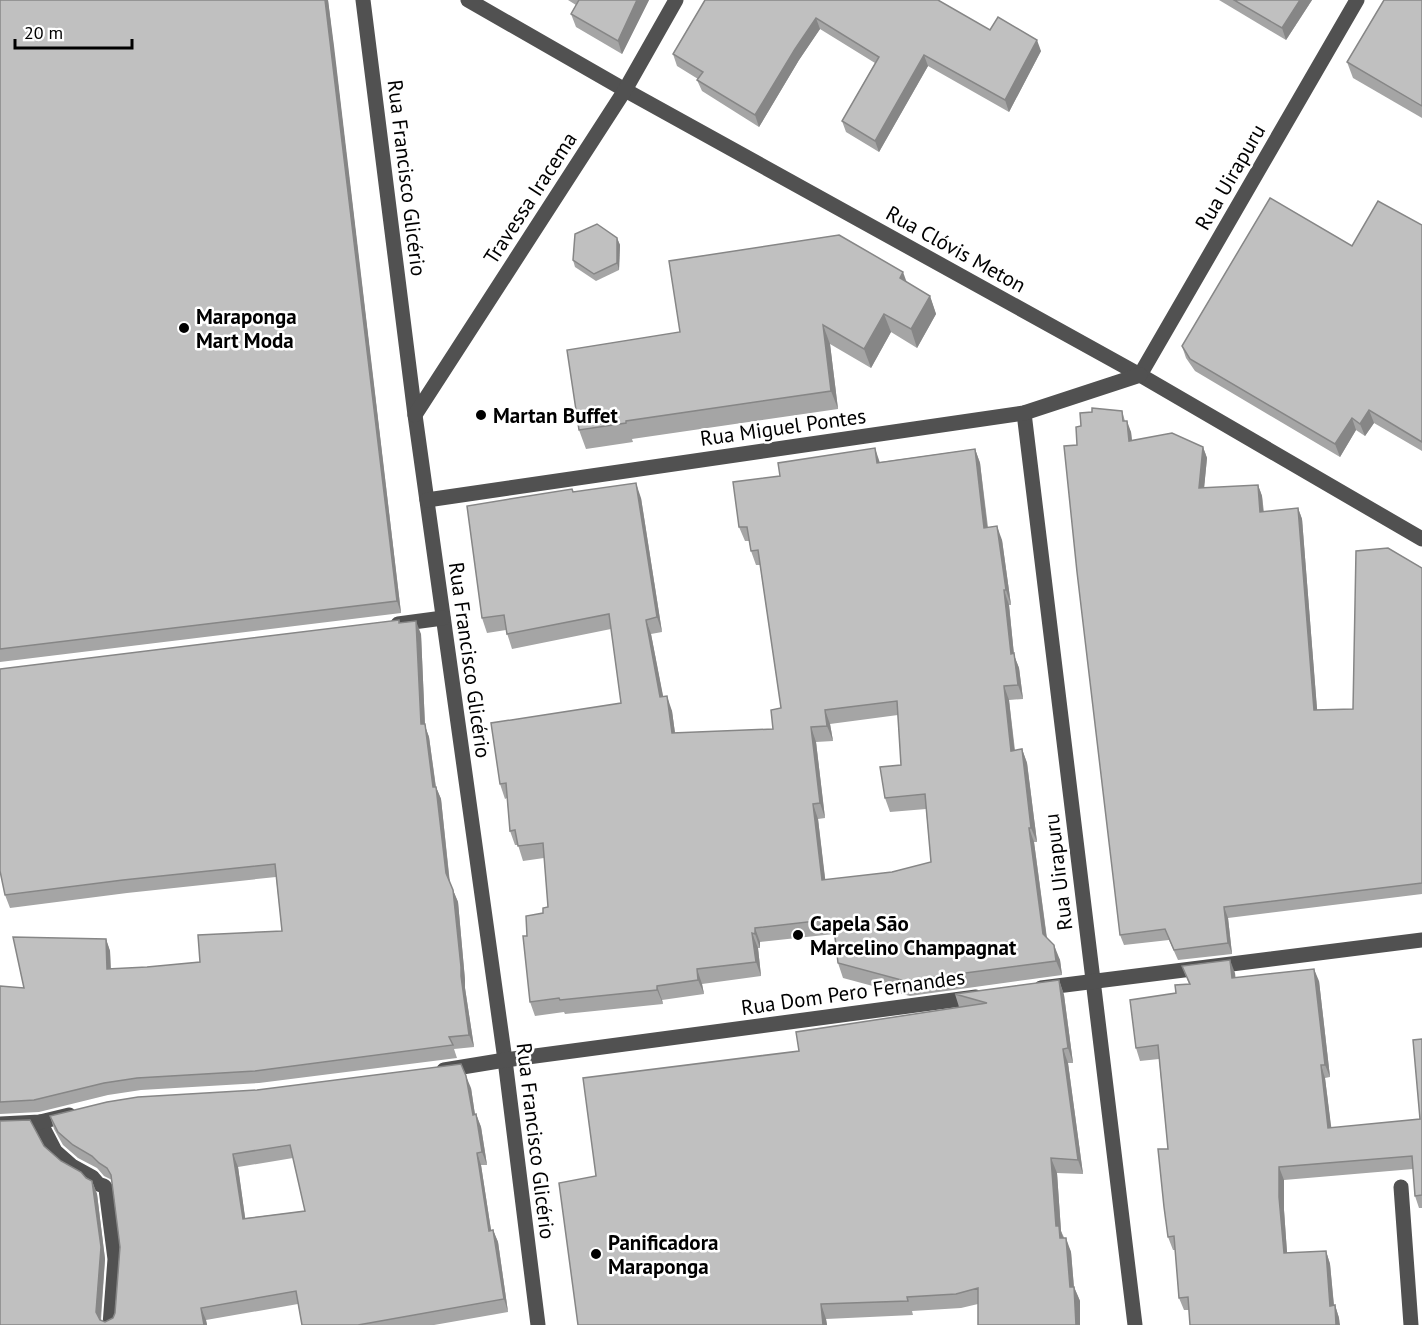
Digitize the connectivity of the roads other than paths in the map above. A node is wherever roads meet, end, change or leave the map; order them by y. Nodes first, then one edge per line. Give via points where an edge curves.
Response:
1 (363, 0) edge
2 (468, 0) edge
3 (676, 0) edge
4 (1357, 0) edge
5 (625, 90) junction
6 (1140, 375) junction
7 (1024, 413) junction
8 (415, 415) junction
9 (428, 500) junction
10 (1422, 539) edge
11 (443, 618) junction
12 (381, 626) edge
13 (1422, 940) edge
14 (1092, 981) junction
15 (1022, 990) edge
16 (986, 995) edge
17 (505, 1060) junction
18 (435, 1071) edge
19 (80, 1112) edge
20 (40, 1122) junction
21 (0, 1124) edge
22 (1401, 1187) dead end
23 (110, 1325) edge
24 (538, 1325) edge
25 (1134, 1325) edge
26 (1411, 1325) edge

1 - 8 street, Rua Francisco Glicério
2 - 5 street, Rua Clóvis Meton
3 - 5 street, Travessa Iracema
4 - 6 street, Rua Uirapuru
5 - 6 street, Rua Clóvis Meton
5 - 8 street, Travessa Iracema
6 - 7 street, Rua Miguel Pontes
6 - 10 street, Rua Clóvis Meton
7 - 9 street, Rua Miguel Pontes
7 - 14 street, Rua Uirapuru
8 - 9 street, Rua Francisco Glicério
9 - 11 street, Rua Francisco Glicério
11 - 12 street
11 - 17 street, Rua Francisco Glicério
13 - 14 street
14 - 15 street
14 - 25 street, Rua Uirapuru
16 - 17 street, Rua Dom Pero Fernandes
17 - 18 street, Rua Dom Pero Fernandes
17 - 24 street, Rua Francisco Glicério
19 - 20 street
20 - 21 street
20 - 23 street via 55,1151 106,1190 115,1259
22 - 26 street

